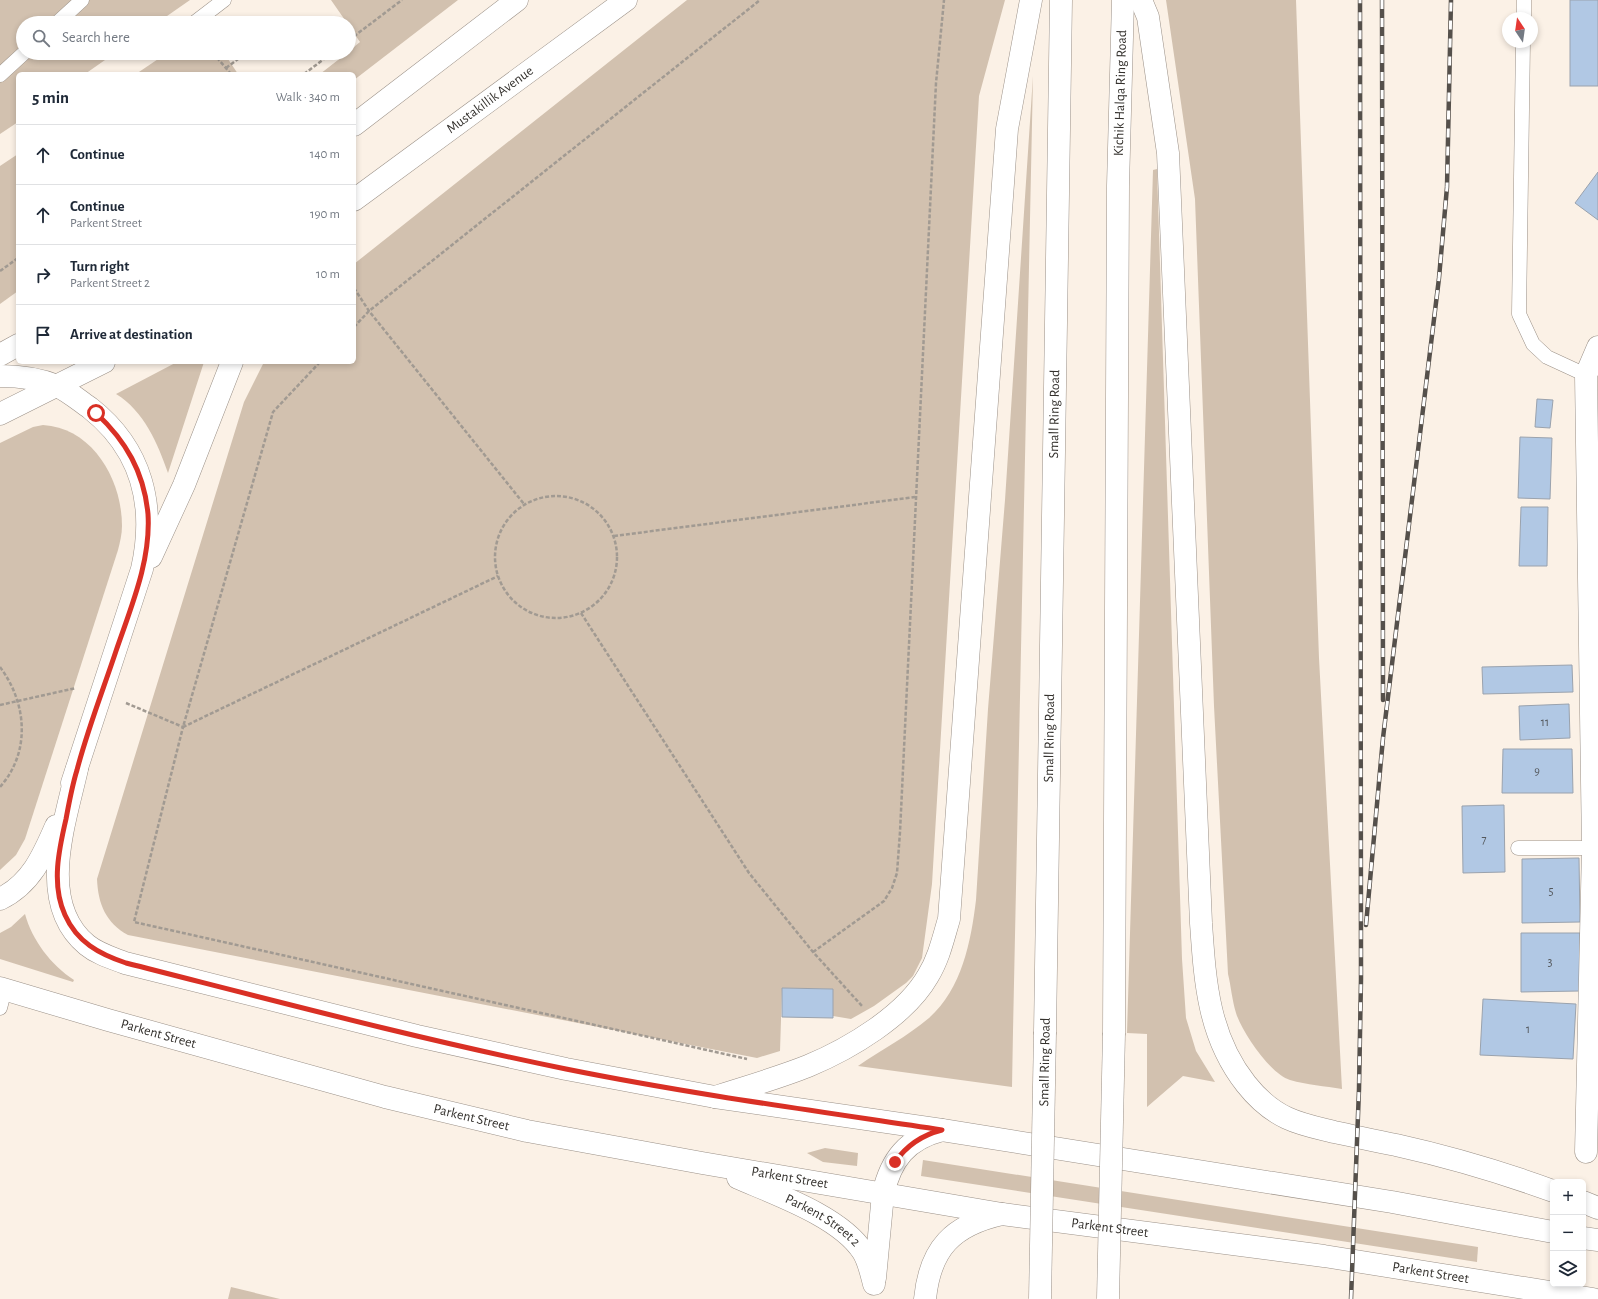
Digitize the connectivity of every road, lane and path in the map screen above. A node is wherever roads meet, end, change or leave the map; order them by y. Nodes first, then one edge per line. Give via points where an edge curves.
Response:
1 (82, 0) edge
2 (224, 0) edge
3 (402, 0) edge
4 (517, 0) edge
5 (626, 0) edge
6 (760, 0) edge
7 (944, 0) edge
8 (1031, 0) edge
9 (1061, 0) edge
10 (1123, 0) edge
11 (1142, 0) edge
12 (1524, 0) edge
13 (1524, 12) edge
14 (65, 16) edge
15 (203, 16) edge
16 (356, 35) edge
17 (1523, 48) edge
18 (16, 60) edge
19 (219, 60) edge
20 (237, 60) edge
21 (323, 60) edge
22 (226, 68) junction
23 (229, 72) edge
24 (307, 72) edge
25 (0, 75) edge
26 (356, 123) edge
27 (356, 199) edge
28 (16, 259) edge
29 (0, 271) edge
30 (356, 291) edge
31 (369, 311) junction
32 (356, 325) edge
33 (16, 346) edge
34 (1598, 347) edge
35 (0, 355) edge
36 (100, 364) edge
37 (231, 364) edge
38 (318, 364) edge
39 (1586, 375) junction
40 (0, 376) edge
41 (57, 386) junction
42 (0, 414) edge
43 (916, 497) junction
44 (524, 504) junction
45 (614, 536) junction
46 (498, 576) junction
47 (137, 588) junction
48 (581, 613) junction
49 (1594, 631) edge
50 (0, 667) edge
51 (102, 693) junction
52 (19, 701) junction
53 (0, 705) edge
54 (183, 727) junction
55 (77, 769) junction
56 (0, 787) edge
57 (1518, 848) dead end
58 (1593, 848) junction
59 (0, 898) edge
60 (813, 952) junction
61 (2, 995) edge
62 (864, 1008) dead end
63 (722, 1054) dead end
64 (715, 1097) junction
65 (942, 1130) junction
66 (1586, 1152) dead end
67 (702, 1163) junction
68 (1550, 1190) edge
69 (883, 1194) junction
70 (1586, 1203) edge
71 (1598, 1208) edge
72 (1002, 1214) junction
73 (1550, 1231) edge
74 (1586, 1238) edge
75 (1598, 1240) edge
76 (875, 1292) edge
77 (925, 1299) edge
78 (1040, 1299) edge
79 (1108, 1299) edge
80 (1593, 1299) edge

1 - 14 lane
2 - 15 lane
3 - 16 path
4 - 26 main road
5 - 27 main road, Mustakillik Avenue
6 - 31 path
7 - 43 path via 936,83
8 - 64 main road via 1007,129 949,919 939,954 928,977 909,1002 880,1026 808,1066
9 - 78 main road, Small Ring Road, bridge
10 - 79 main road, bridge via 1118,186 1114,1033
11 - 68 main road via 1148,16 1168,153 1201,923 1208,995 1220,1039 1252,1092 1276,1113 1288,1119 1444,1156
12 - 13 lane
17 - 39 lane via 1519,314 1533,344 1548,357
18 - 25 lane
19 - 22 path
20 - 22 path
21 - 24 path
22 - 23 path
28 - 29 path
30 - 31 path
31 - 32 path
31 - 44 path
33 - 35 main road
34 - 39 main road
36 - 41 main road
37 - 47 main road via 184,485
38 - 54 path via 273,412
39 - 49 main road
40 - 41 main road via 33,379
41 - 42 main road
41 - 47 main road via 110,426 123,442 138,469 148,523 146,550
43 - 45 path
43 - 60 path via 897,873 884,901
44 - 45 path via 542,496 562,495 582,501 599,512
44 - 46 path via 508,518 498,536 494,556
45 - 48 path via 617,567 610,586 598,602
46 - 48 path via 507,594 522,608 541,616 562,618
46 - 54 path
47 - 51 main road
48 - 60 path via 749,873
49 - 58 main road
50 - 52 path via 9,679
51 - 52 path via 74,688
51 - 54 path
51 - 55 main road
52 - 53 path
52 - 56 path via 23,727 19,755
54 - 63 path via 134,922
55 - 59 main road via 40,862 28,879
55 - 64 main road via 60,850 58,877 61,903 70,926 88,946 100,953 126,963 416,1036 566,1069
57 - 58 lane
58 - 66 main road
60 - 62 path
61 - 67 main road, Parkent Street via 131,1026 456,1115 526,1131
64 - 65 main road
65 - 69 main road, Parkent Street 2 via 919,1139 901,1153 890,1173
65 - 73 main road via 1392,1202
67 - 69 main road, Parkent Street
67 - 76 main road, Parkent Street 2 via 776,1194 843,1230 868,1263
69 - 72 main road, Parkent Street
69 - 76 main road, Parkent Street 2
70 - 71 main road
72 - 77 main road via 966,1226 945,1242 931,1271
72 - 80 main road, Parkent Street via 1324,1256
74 - 75 main road

